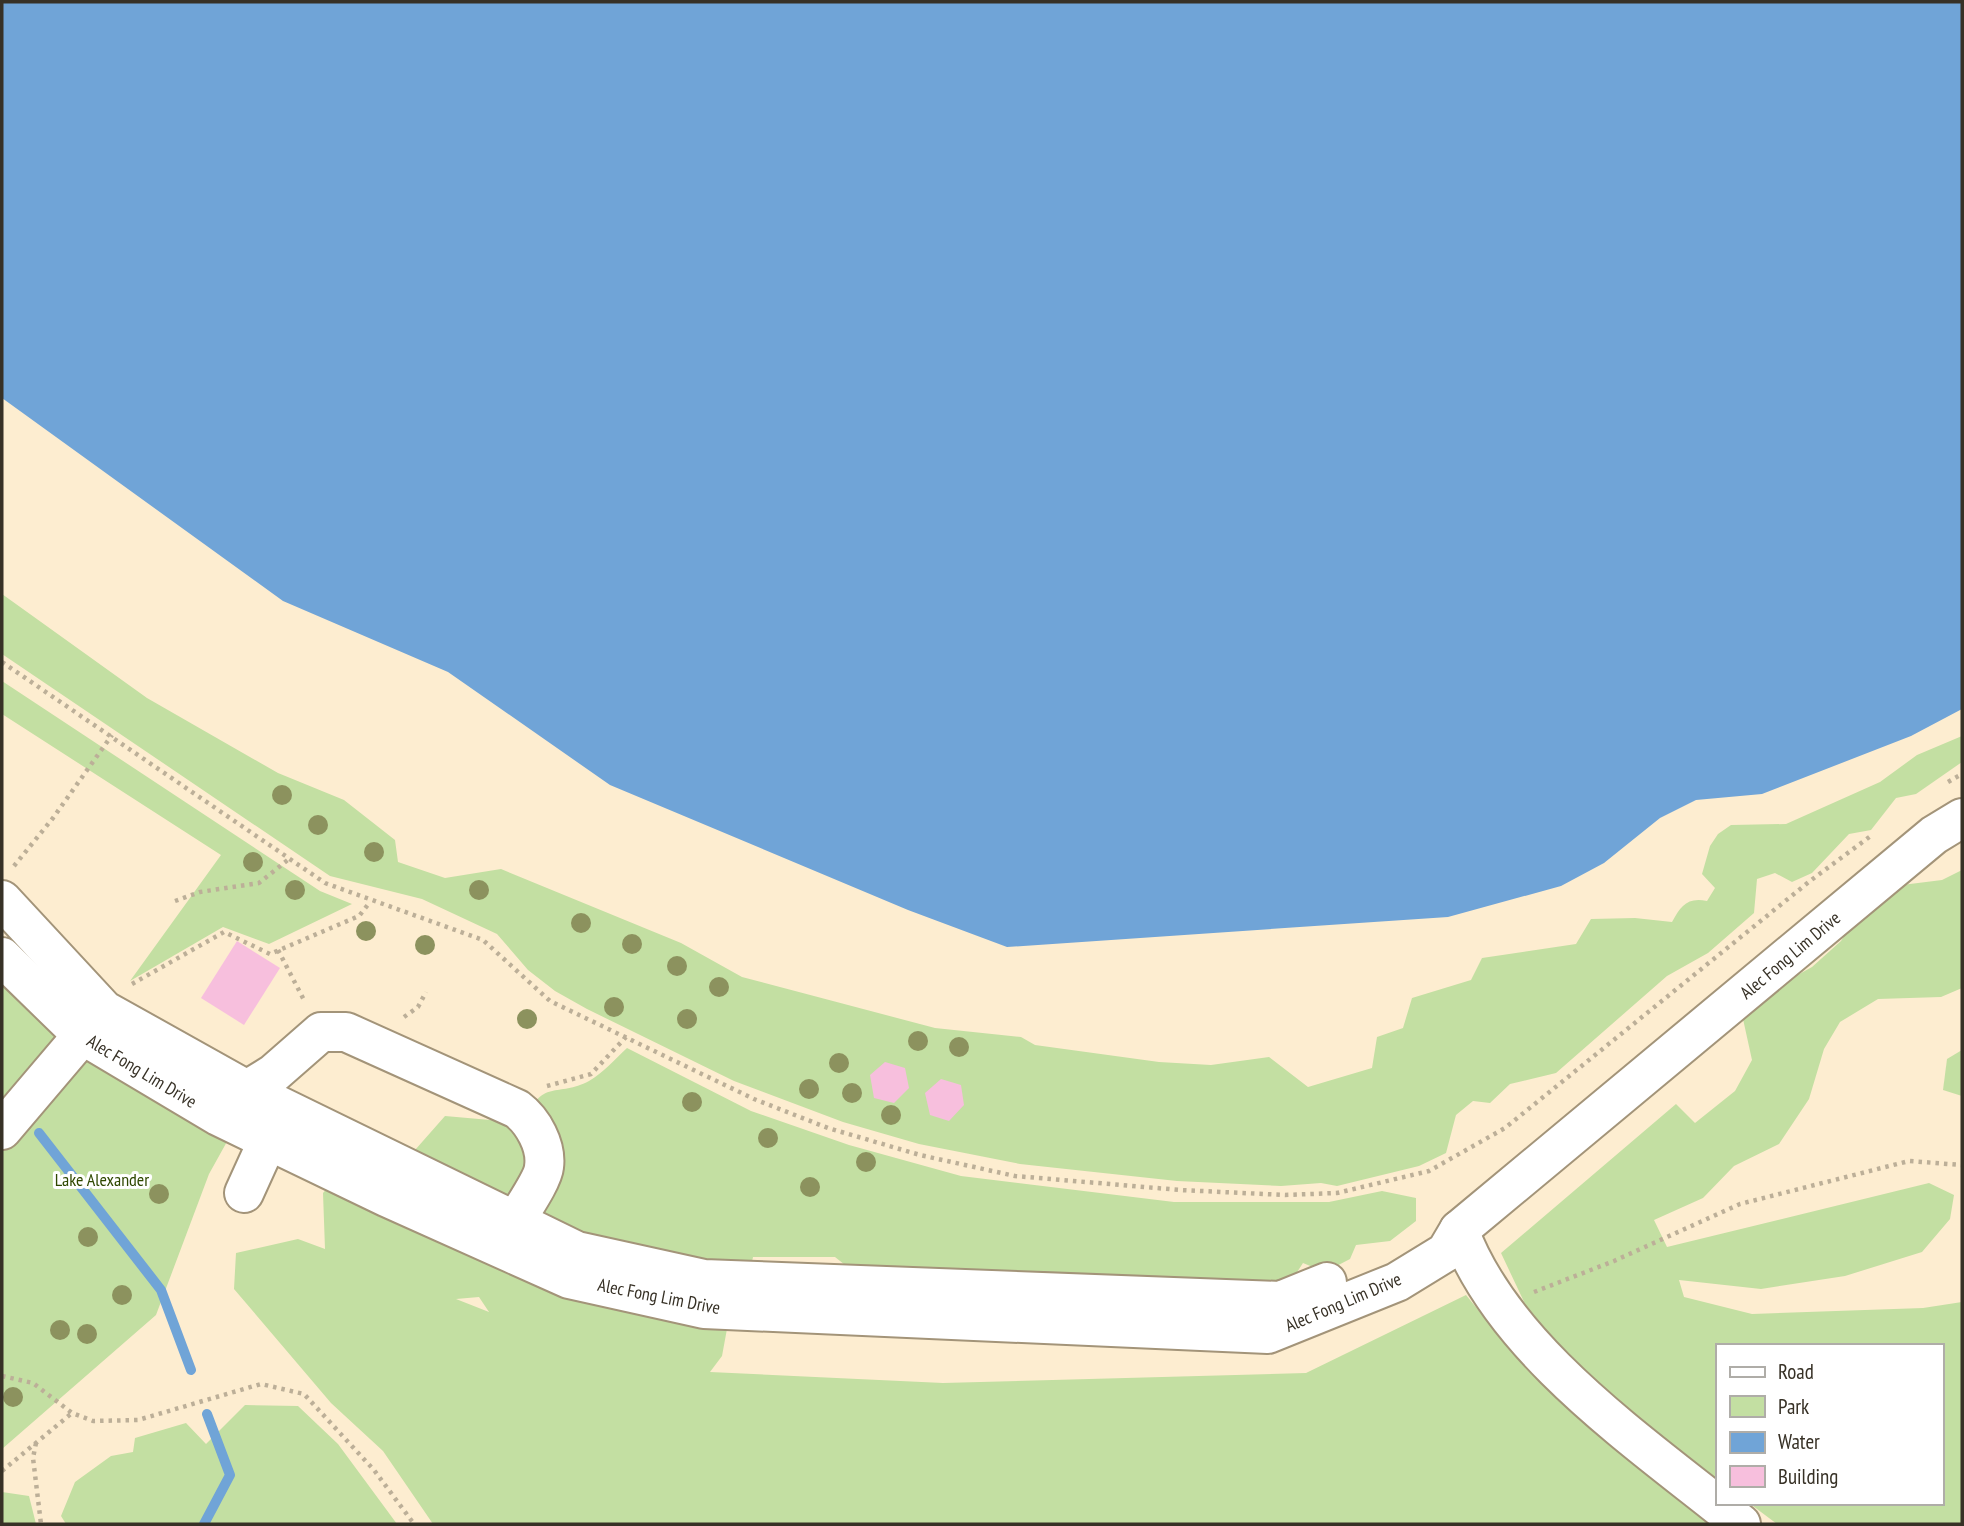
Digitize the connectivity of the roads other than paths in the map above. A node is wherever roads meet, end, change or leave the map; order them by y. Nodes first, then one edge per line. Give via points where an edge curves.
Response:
1 (1962, 818) edge
2 (12, 889) edge
3 (2, 957) edge
4 (104, 1011) junction
5 (247, 1090) junction
6 (276, 1124) junction
7 (2, 1130) edge
8 (244, 1193) dead end
9 (516, 1220) junction
10 (1459, 1230) junction
11 (1716, 1504) edge
12 (1718, 1505) edge
13 (1741, 1524) edge

1 - 10 street, Alec Fong Lim Drive via 1934,835
2 - 4 street, Alec Fong Lim Drive
3 - 4 street, Alec Fong Lim Drive
4 - 5 street, Alec Fong Lim Drive
4 - 6 street, Alec Fong Lim Drive via 218,1116
4 - 7 street
5 - 6 street, Alec Fong Lim Drive
5 - 9 street via 321,1032 346,1032 517,1109 528,1117 540,1141 545,1168
6 - 8 street
6 - 9 street, Alec Fong Lim Drive
6 - 10 street, Alec Fong Lim Drive via 386,1197 569,1279 704,1308 1268,1334 1397,1282 1446,1252
9 - 10 street, Alec Fong Lim Drive via 577,1251 704,1279 1280,1301 1436,1233
10 - 11 street via 1469,1257 1501,1306 1568,1383
12 - 13 street

